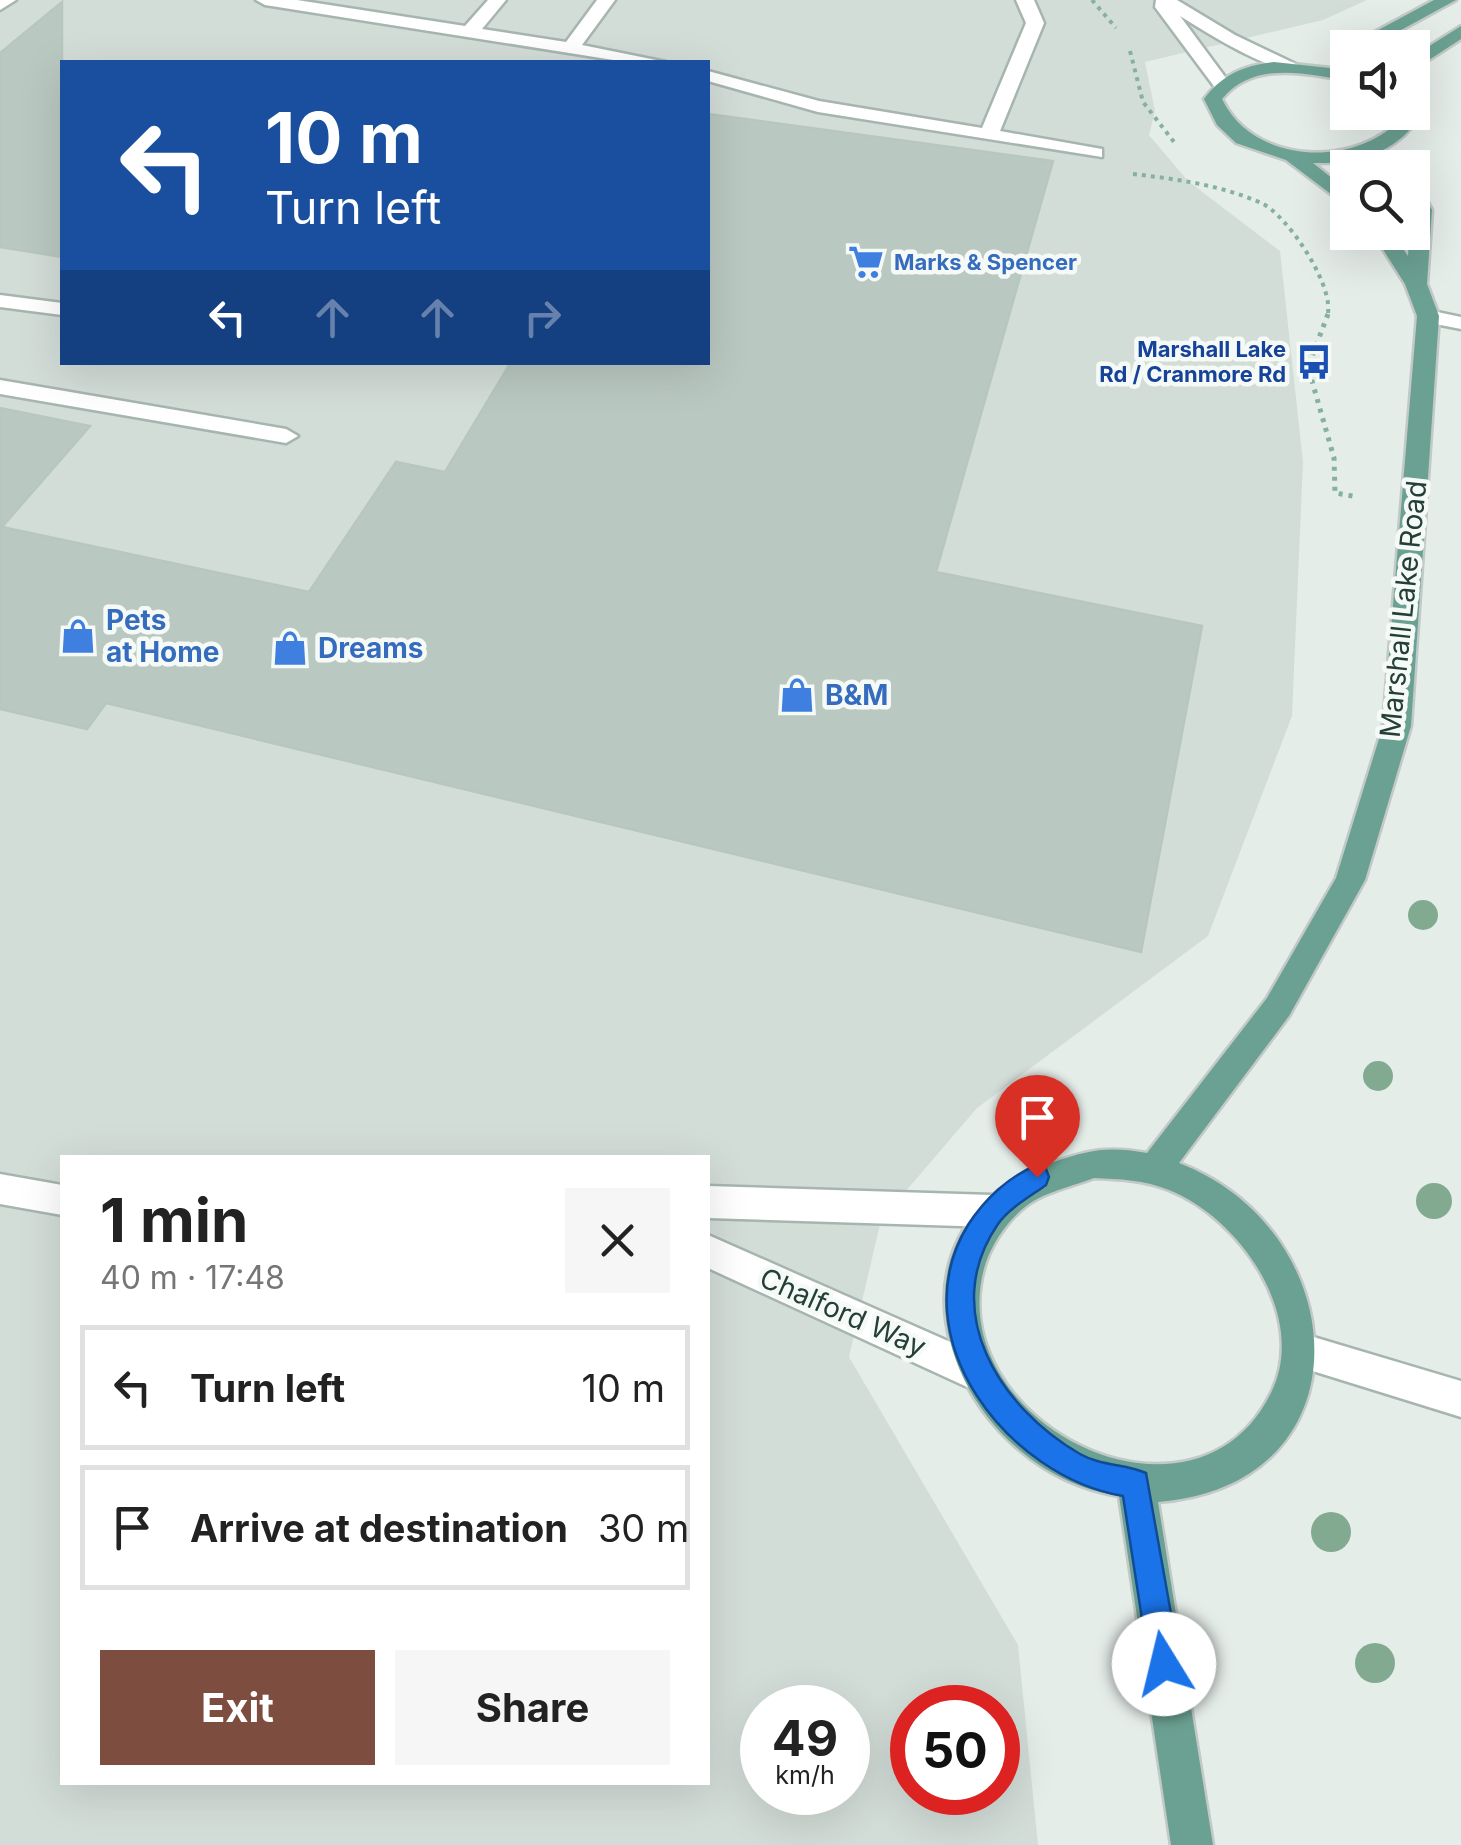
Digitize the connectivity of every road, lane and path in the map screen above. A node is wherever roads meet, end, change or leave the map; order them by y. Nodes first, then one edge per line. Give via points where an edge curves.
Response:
1 (6, 0) edge
2 (265, 0) edge
3 (395, 0) edge
4 (496, 0) edge
5 (606, 0) edge
6 (1025, 0) edge
7 (1162, 0) edge
8 (1448, 0) edge
9 (0, 5) edge
10 (379, 18) junction
11 (1389, 30) edge
12 (1461, 31) edge
13 (470, 32) junction
14 (572, 48) junction
15 (1430, 53) edge
16 (1330, 57) edge
17 (645, 60) edge
18 (1303, 67) junction
19 (1330, 72) edge
20 (710, 77) edge
21 (1222, 85) junction
22 (1401, 130) edge
23 (989, 135) junction
24 (1095, 152) dead end
25 (1293, 156) junction
26 (1118, 172) dead end
27 (1330, 187) edge
28 (1394, 250) edge
29 (1419, 250) edge
30 (1416, 284) junction
31 (0, 301) edge
32 (60, 309) edge
33 (1428, 316) junction
34 (1461, 323) edge
35 (0, 387) edge
36 (286, 436) dead end
37 (1414, 508) junction
38 (1155, 1169) junction
39 (0, 1189) edge
40 (60, 1200) edge
41 (710, 1202) edge
42 (992, 1211) junction
43 (710, 1252) edge
44 (1300, 1351) junction
45 (978, 1373) junction
46 (1461, 1399) edge
47 (1136, 1483) junction
48 (1192, 1845) edge

1 - 9 street
2 - 10 street
3 - 10 street
4 - 13 street
5 - 14 street
6 - 23 street via 1036,23
7 - 18 street via 1229,39
7 - 21 street
8 - 11 main road
10 - 13 street
12 - 15 main road
13 - 14 street
14 - 17 street
16 - 18 main road
18 - 19 main road
18 - 21 main road via 1259,69
20 - 23 street via 818,106
21 - 25 main road via 1213,100 1216,116 1232,133
22 - 25 main road via 1394,150 1350,158
23 - 24 street
25 - 27 main road
26 - 37 path via 1188,180 1265,204 1319,269 1331,305 1308,367 1334,458 1334,493
28 - 30 main road, Marshall Lake Road
29 - 30 main road, Marshall Lake Road
30 - 33 main road, Marshall Lake Road
31 - 32 street
33 - 34 street
33 - 37 main road, Marshall Lake Road
35 - 36 street
37 - 38 main road, Marshall Lake Road via 1397,726 1350,880 1278,1007
38 - 42 main road via 1094,1162 1064,1168 1037,1177
38 - 44 main road via 1217,1200 1258,1237 1296,1311
39 - 40 street
41 - 42 street
42 - 45 main road via 970,1246 960,1286 962,1329
43 - 45 street, Chalford Way
44 - 46 street
44 - 47 main road via 1292,1396 1257,1446 1188,1482
45 - 47 main road via 995,1402 1042,1448 1104,1478
47 - 48 main road

